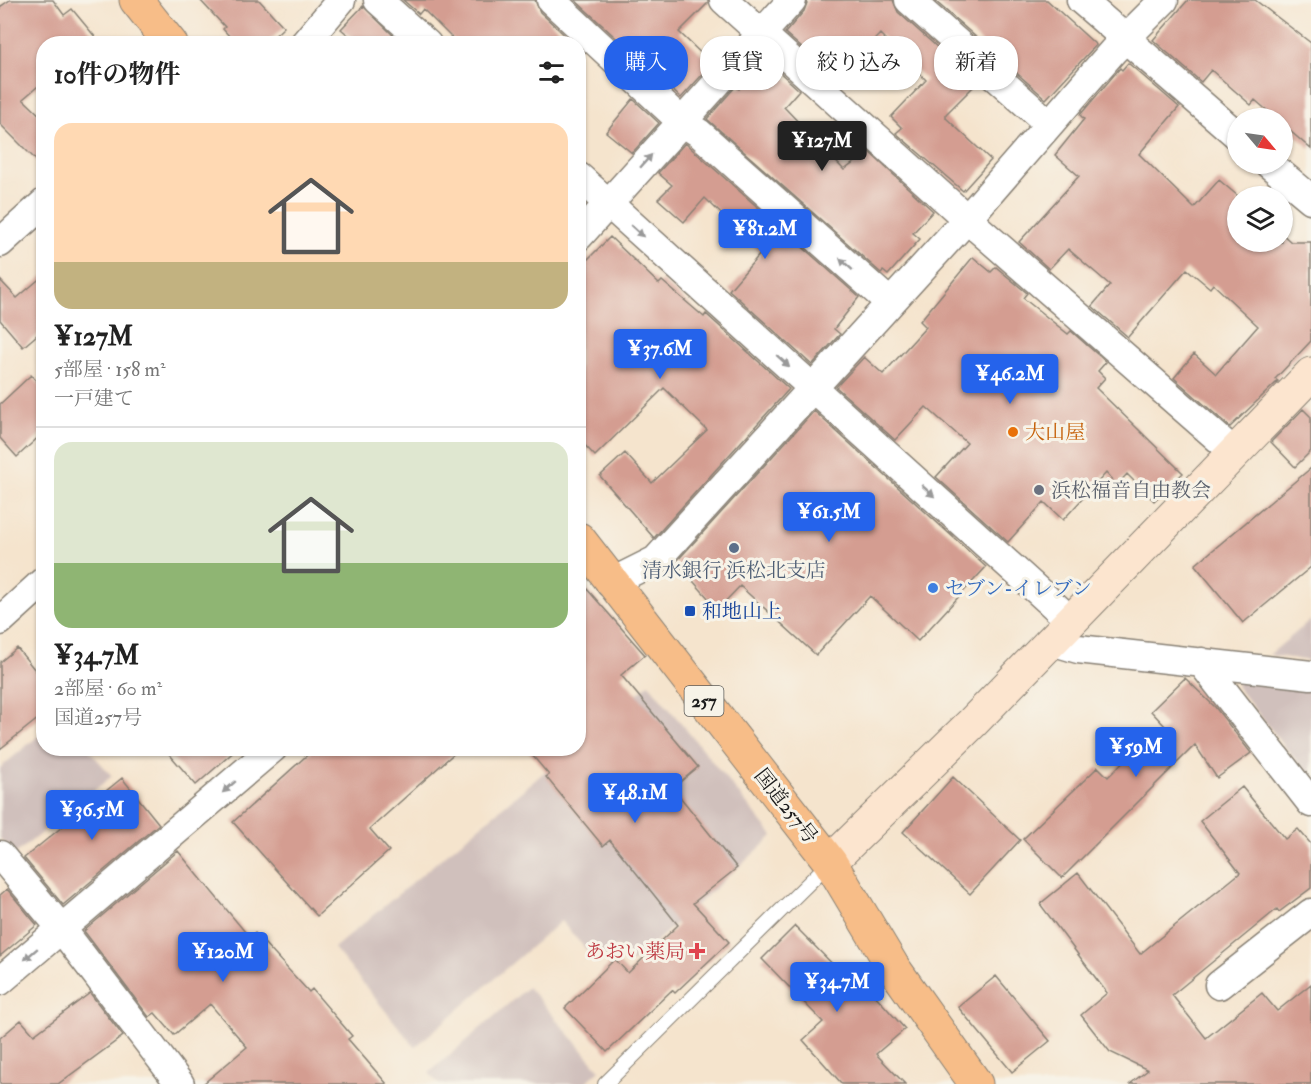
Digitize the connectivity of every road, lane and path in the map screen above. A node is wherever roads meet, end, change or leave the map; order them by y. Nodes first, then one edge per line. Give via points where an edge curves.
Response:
1 (136, 0) edge
2 (341, 0) edge
3 (378, 0) edge
4 (551, 0) edge
5 (724, 0) edge
6 (792, 0) edge
7 (909, 0) edge
8 (1081, 0) edge
9 (1164, 0) edge
10 (761, 33) junction
11 (165, 36) edge
12 (311, 36) edge
13 (418, 36) edge
14 (1124, 40) junction
15 (682, 122) junction
16 (1048, 123) junction
17 (1227, 127) edge
18 (1281, 174) edge
19 (586, 184) edge
20 (1311, 199) edge
21 (608, 205) junction
22 (36, 210) edge
23 (967, 219) junction
24 (586, 229) edge
25 (0, 243) edge
26 (889, 302) junction
27 (1311, 374) edge
28 (812, 388) junction
29 (1235, 453) junction
30 (586, 549) edge
31 (610, 583) junction
32 (36, 588) edge
33 (0, 621) edge
34 (1061, 630) junction
35 (1201, 662) junction
36 (1311, 675) edge
37 (264, 756) edge
38 (1311, 803) edge
39 (0, 855) edge
40 (830, 862) junction
41 (1311, 913) edge
42 (61, 928) junction
43 (0, 981) edge
44 (1219, 985) dead end
45 (180, 1084) edge
46 (605, 1084) edge
47 (976, 1084) edge

1 - 11 highway
2 - 12 street
3 - 13 street
4 - 15 street
5 - 10 street
6 - 10 street
7 - 16 street
8 - 14 street
9 - 14 street
10 - 15 street
10 - 23 street
14 - 16 street
14 - 17 street
21 -> 15 street
26 -> 15 street
16 - 23 street
18 - 20 street
19 - 21 street
21 - 24 street
21 -> 28 street
22 - 25 street
23 - 26 street
23 - 29 street
26 - 28 street
27 - 29 street
28 - 31 street via 656,560
28 -> 34 street
29 - 34 street
30 - 31 highway, 国道257号 / 257
31 - 40 highway, 国道257号 / 257
32 - 33 street
34 - 35 street via 1078,649
34 - 40 street
35 - 36 street
35 - 38 street
37 -> 42 street
39 - 42 street
40 - 46 lane
40 - 47 highway, 国道257号 / 257 via 893,966
41 - 44 street
42 -> 43 street
42 - 45 street

